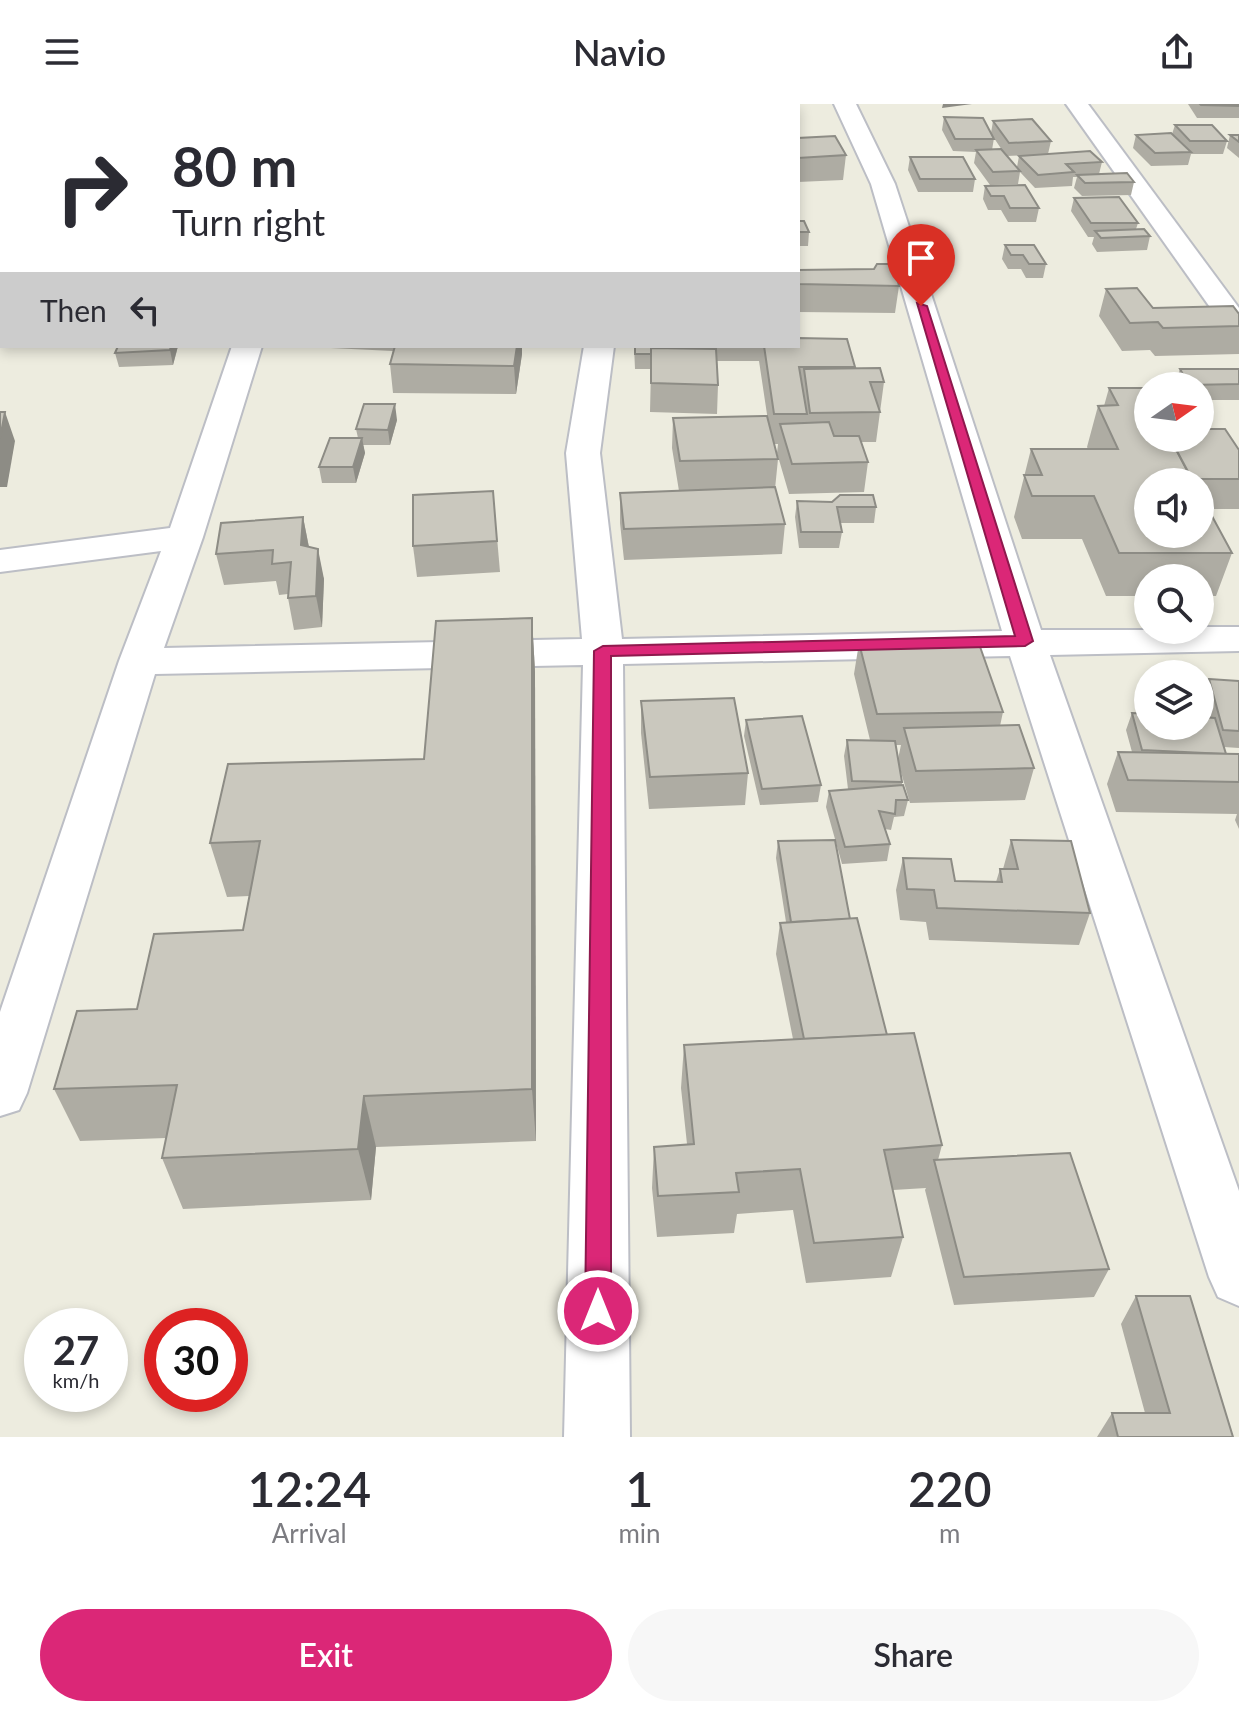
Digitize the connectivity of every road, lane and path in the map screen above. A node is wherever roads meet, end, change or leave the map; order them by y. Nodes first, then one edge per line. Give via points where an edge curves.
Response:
1 (845, 104) edge
2 (1077, 104) edge
3 (1239, 328) edge
4 (246, 348) edge
5 (599, 348) edge
6 (185, 537) junction
7 (0, 561) edge
8 (1239, 639) edge
9 (1025, 641) junction
10 (603, 651) junction
11 (139, 661) junction
12 (0, 1093) edge
13 (1239, 1277) edge
14 (597, 1437) edge

1 - 9 street via 883,184
2 - 3 street
4 - 6 street
5 - 10 street via 583,453
6 - 7 street
6 - 11 street
8 - 9 street
9 - 10 street
9 - 13 street
10 - 11 street
10 - 14 street
11 - 12 street

